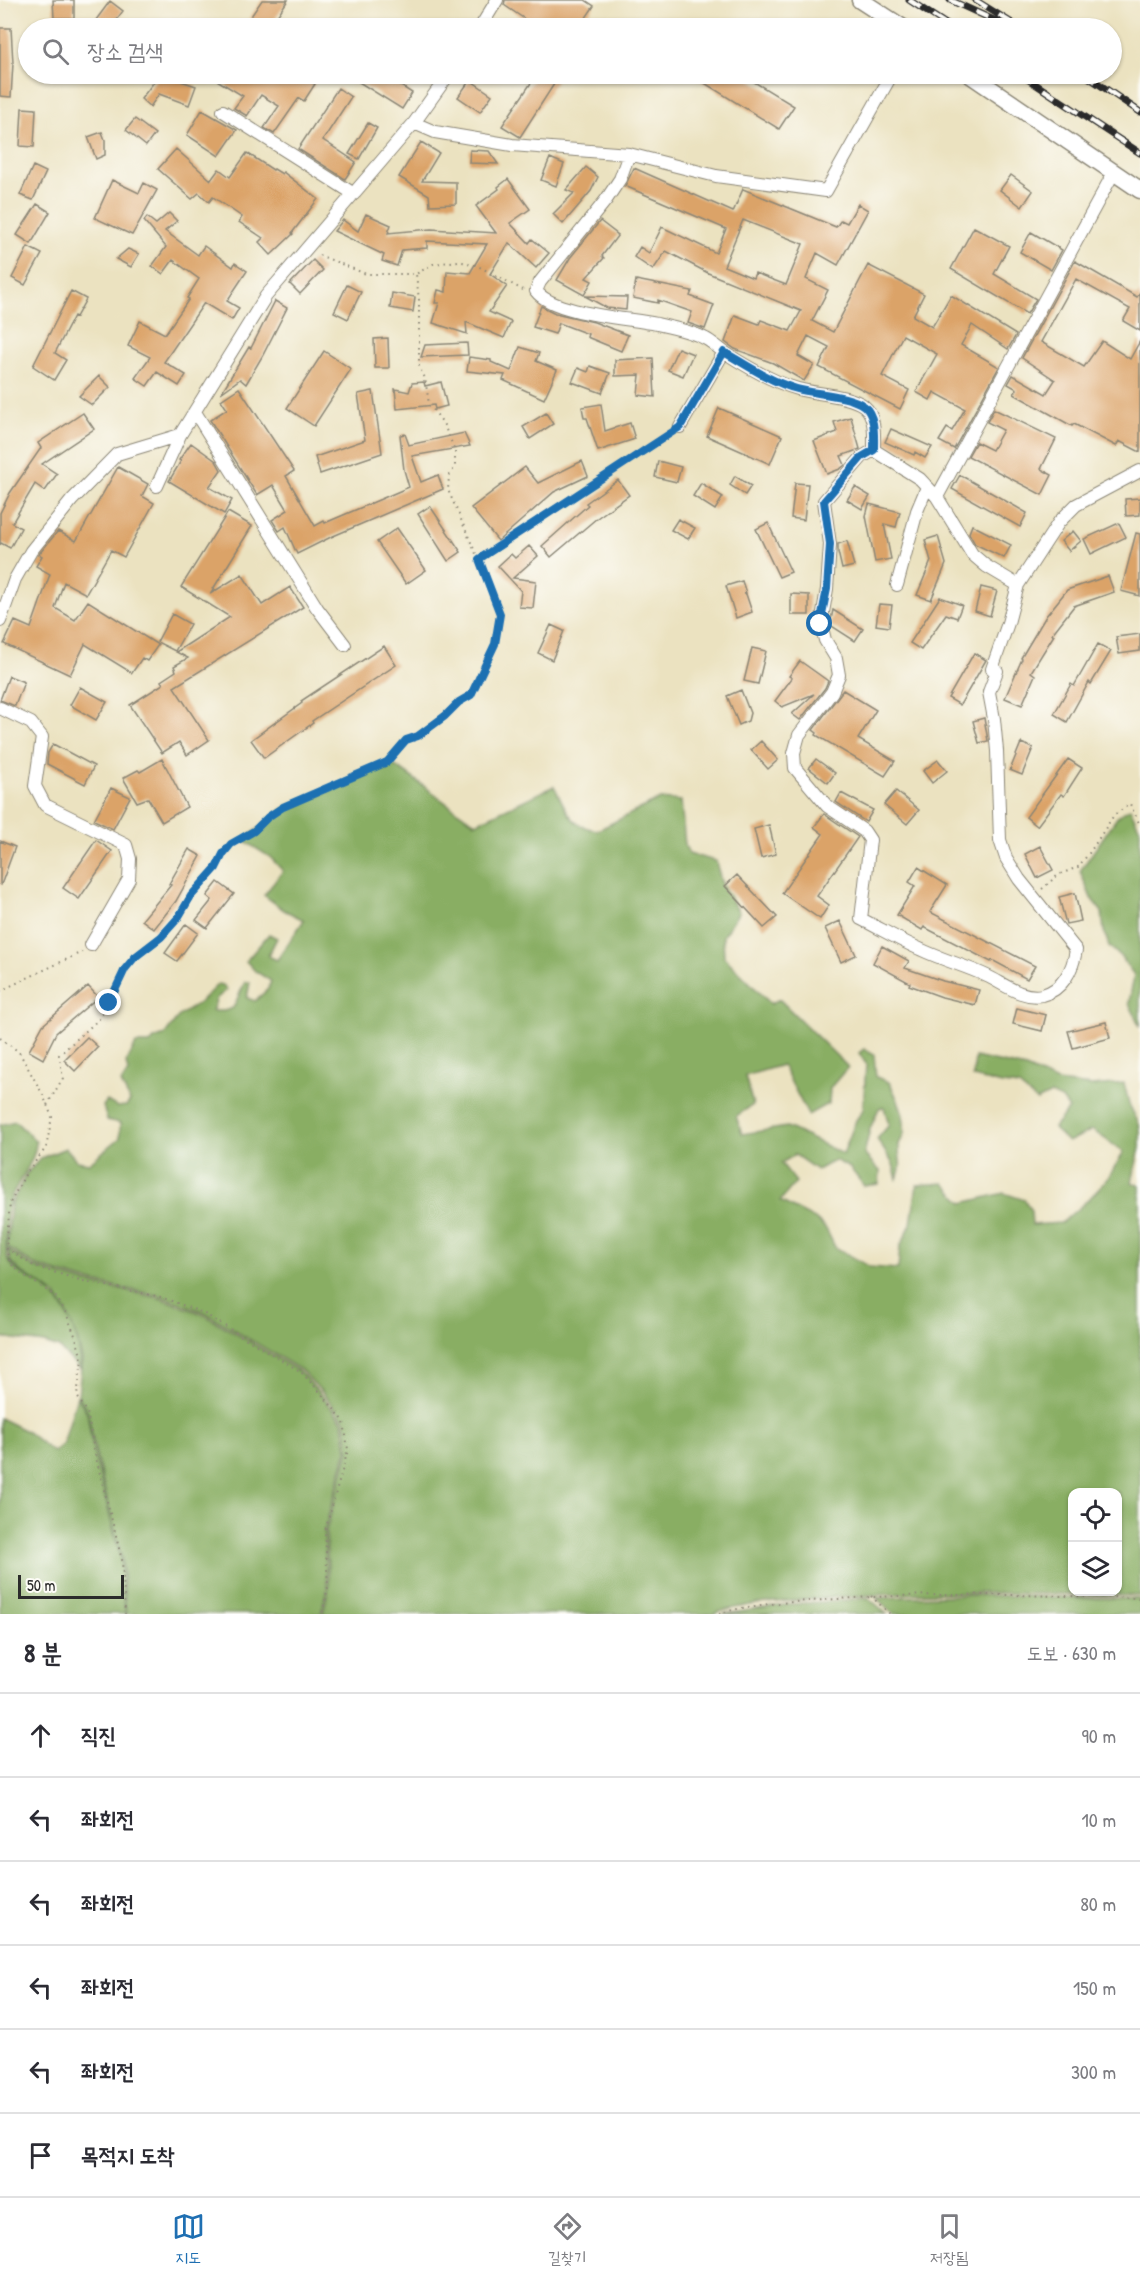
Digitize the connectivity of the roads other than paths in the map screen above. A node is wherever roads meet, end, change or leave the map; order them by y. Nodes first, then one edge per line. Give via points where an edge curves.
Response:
1 (497, 0) edge
2 (860, 0) edge
3 (486, 18) edge
4 (888, 18) edge
5 (442, 84) edge
6 (886, 84) edge
7 (984, 84) edge
8 (223, 111) dead end
9 (414, 123) junction
10 (629, 154) junction
11 (1114, 172) junction
12 (1140, 190) edge
13 (354, 194) junction
14 (724, 352) junction
15 (195, 412) junction
16 (680, 427) road end
17 (180, 435) junction
18 (874, 450) junction
19 (1140, 471) edge
20 (157, 486) dead end
21 (927, 487) junction
22 (937, 497) junction
23 (897, 585) dead end
24 (1018, 585) junction
25 (0, 621) edge
26 (345, 645) dead end
27 (0, 708) edge
28 (91, 945) road end

1 - 3 street
2 - 4 main road
5 - 9 street
6 - 10 street via 826,191 716,176
7 - 11 main road
8 - 13 street
9 - 10 street via 435,132 512,145
9 - 13 street
10 - 14 street via 620,179 606,200 536,291 542,299 578,312 684,331 705,338
11 - 12 main road
11 - 22 street
13 - 15 street via 266,296
14 - 16 street
14 - 18 street via 771,380 865,406 872,419
15 - 17 street
15 - 26 street via 317,608
17 - 20 street
17 - 25 street via 117,454 31,551 15,579
18 - 21 street
18 - 24 street via 862,457 824,501 830,544 820,624 836,658 839,675 832,692 799,735 795,768 827,806 864,831 870,840 861,919 1029,996 1044,994 1067,978 1076,950 1006,858 1000,840 997,751 989,692 997,671 992,669
19 - 24 street via 1076,504 1059,522
21 - 22 street
21 - 23 street
22 - 24 street via 972,554
27 - 28 street via 31,723 42,737 35,786 45,805 126,845 129,879

